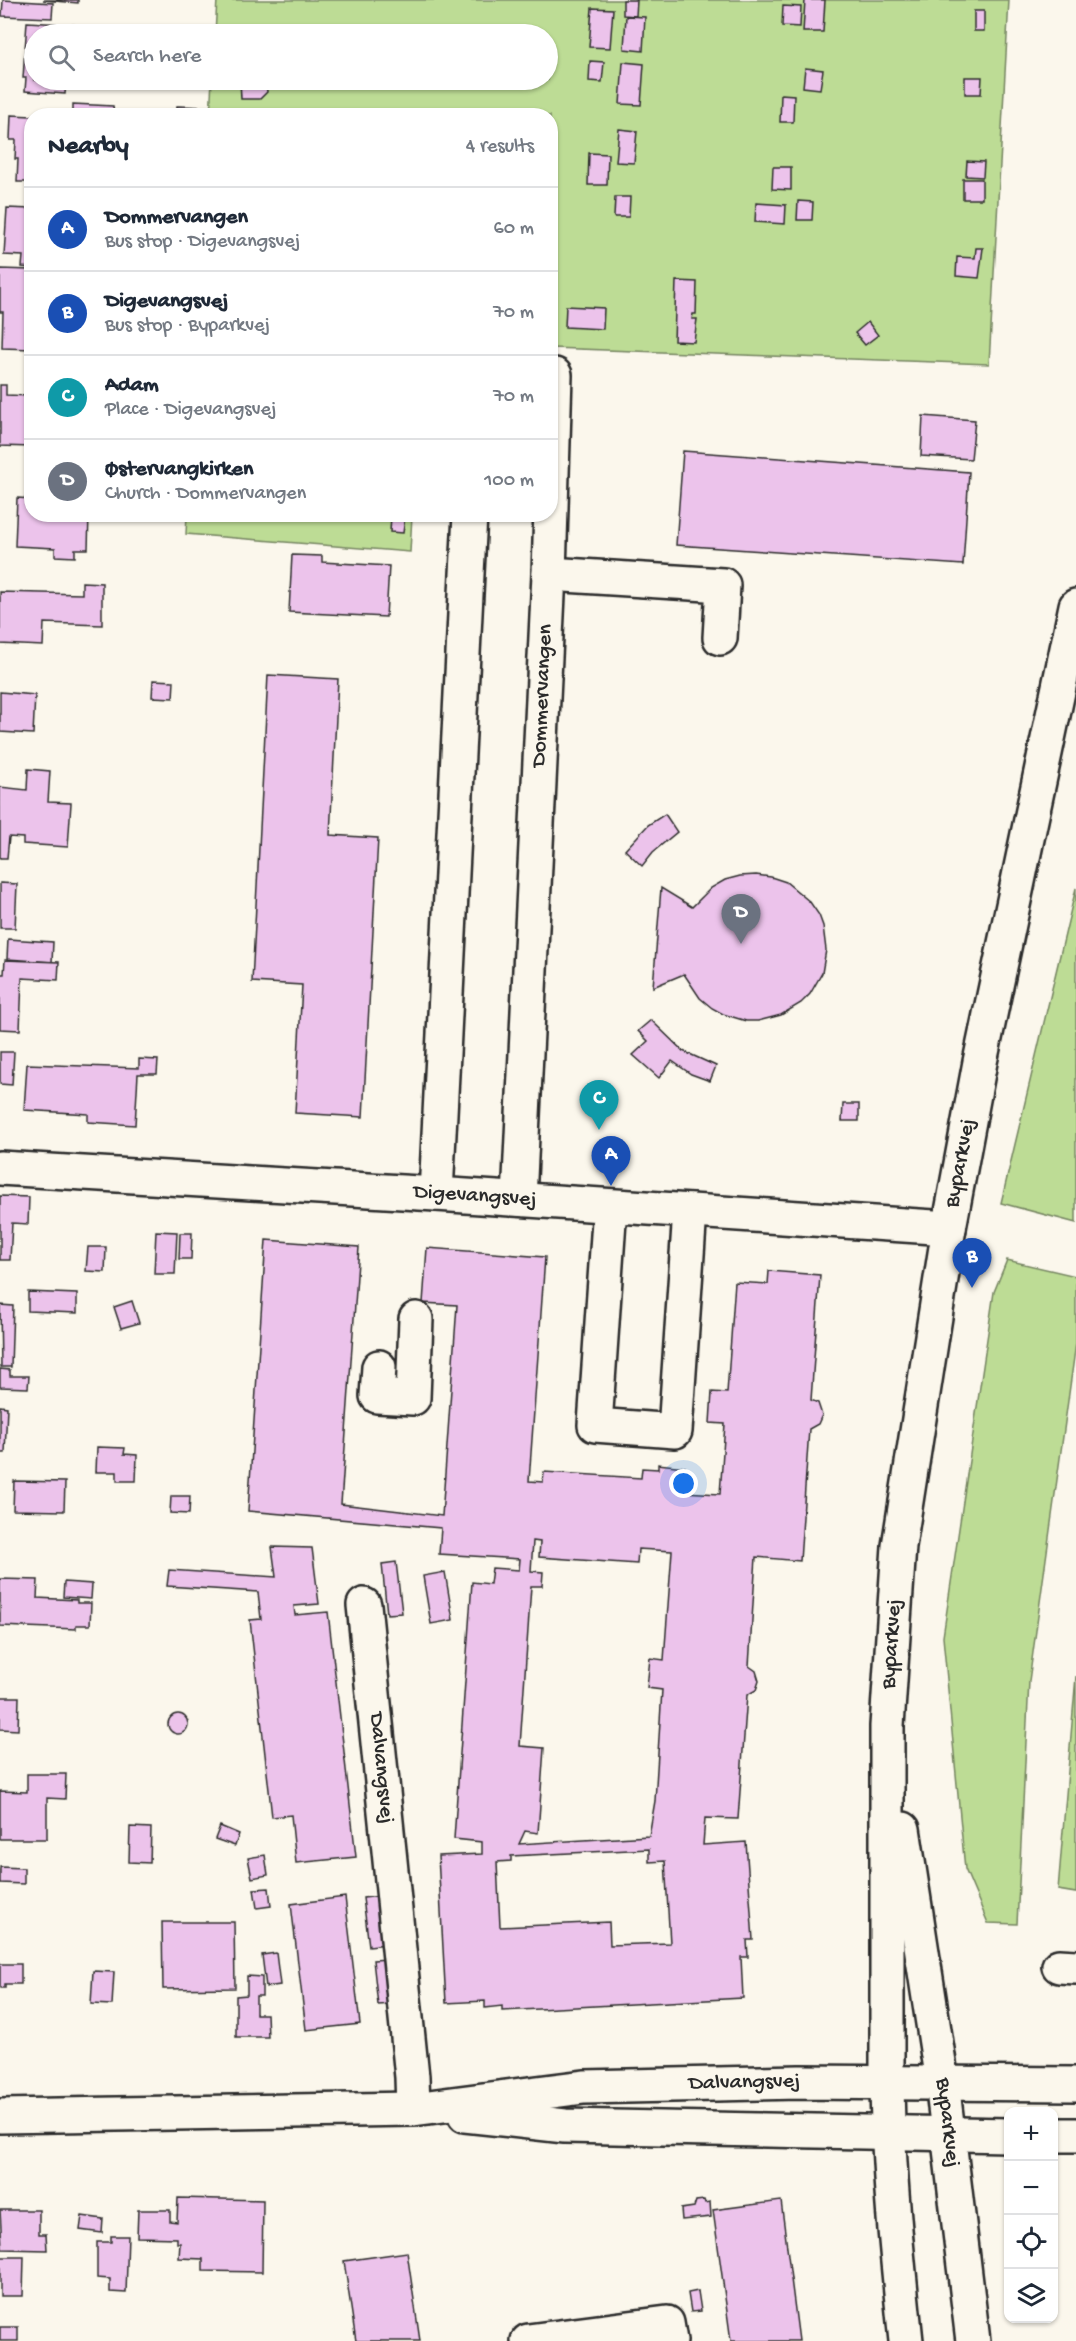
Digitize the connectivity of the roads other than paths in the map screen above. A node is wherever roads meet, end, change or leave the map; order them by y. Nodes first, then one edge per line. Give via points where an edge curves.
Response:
1 (470, 522) edge
2 (551, 522) edge
3 (549, 574) junction
4 (1076, 606) edge
5 (720, 638) dead end
6 (0, 1168) edge
7 (436, 1194) junction
8 (519, 1199) junction
9 (610, 1206) junction
10 (690, 1211) junction
11 (949, 1228) junction
12 (416, 1319) dead end
13 (379, 1367) dead end
14 (364, 1605) dead end
15 (887, 1726) junction
16 (887, 2082) junction
17 (942, 2082) junction
18 (1076, 2084) edge
19 (413, 2109) junction
20 (0, 2116) edge
21 (888, 2133) junction
22 (949, 2134) junction
23 (1004, 2135) edge
24 (1058, 2135) edge
25 (1076, 2135) edge
26 (528, 2341) edge
27 (670, 2341) edge
28 (906, 2341) edge
29 (973, 2341) edge

1 - 7 street
2 - 3 street, Dommervangen
3 - 5 street via 723,585
3 - 8 street, Dommervangen
4 - 11 street, Byparkvej
6 - 7 street, Digevangsvej
7 - 8 street, Digevangsvej
8 - 9 street, Digevangsvej
9 - 10 street, Digevangsvej
9 - 10 street via 595,1425 675,1431
10 - 11 street, Digevangsvej
11 - 15 street, Byparkvej via 899,1546
12 - 13 street via 413,1398 377,1396
14 - 19 street, Dalvangsvej
15 - 16 street, Byparkvej
15 - 17 street, Byparkvej
16 - 17 street, Dalvangsvej
16 - 19 street, Dalvangsvej via 584,2087
16 - 21 street, Byparkvej
17 - 18 street, Dalvangsvej
17 - 22 street, Byparkvej
19 - 20 street, Dalvangsvej
19 - 21 street, Dalvangsvej via 565,2126
21 - 22 street, Dalvangsvej
21 - 28 street, Byparkvej
22 - 23 street, Dalvangsvej
22 - 29 street, Byparkvej
24 - 25 street
26 - 27 street via 667,2323

